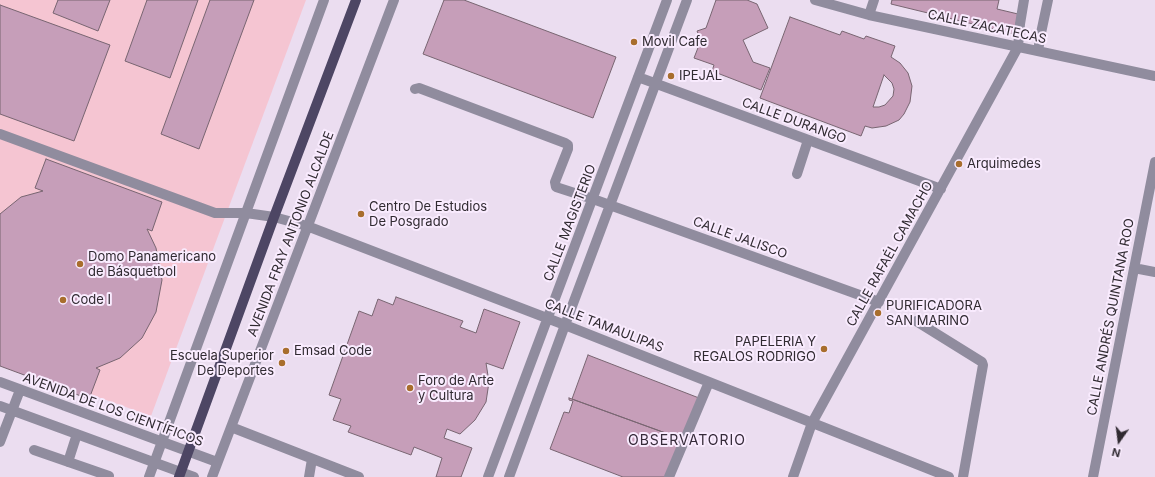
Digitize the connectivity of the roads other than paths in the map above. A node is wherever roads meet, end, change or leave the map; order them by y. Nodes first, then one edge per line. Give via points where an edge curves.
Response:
1 (324, 0) edge
2 (356, 0) edge
3 (394, 0) edge
4 (667, 0) edge
5 (687, 0) edge
6 (815, 0) edge
7 (874, 0) edge
8 (1024, 0) edge
9 (1048, 0) edge
10 (869, 15) junction
11 (1018, 47) junction
12 (1038, 51) junction
13 (1155, 76) edge
14 (638, 77) junction
15 (656, 83) junction
16 (415, 89) dead end
17 (0, 134) edge
18 (808, 140) junction
19 (1155, 162) edge
20 (797, 174) dead end
21 (941, 189) junction
22 (593, 199) junction
23 (610, 205) junction
24 (246, 213) junction
25 (274, 216) junction
26 (308, 226) junction
27 (1134, 268) junction
28 (1155, 272) edge
29 (879, 302) junction
30 (547, 318) junction
31 (916, 320) dead end
32 (565, 325) junction
33 (0, 382) edge
34 (709, 382) junction
35 (20, 390) junction
36 (0, 406) edge
37 (12, 410) junction
38 (812, 423) junction
39 (231, 427) junction
40 (77, 434) junction
41 (0, 442) edge
42 (162, 442) junction
43 (34, 450) dead end
44 (189, 452) junction
45 (312, 459) junction
46 (68, 462) junction
47 (217, 462) junction
48 (154, 463) junction
49 (180, 475) edge
50 (109, 476) edge
51 (149, 477) edge
52 (194, 477) edge
53 (212, 477) edge
54 (309, 477) edge
55 (359, 477) edge
56 (488, 477) edge
57 (509, 477) edge
58 (669, 477) edge
59 (793, 477) edge
60 (949, 477) edge
61 (963, 477) edge
62 (1093, 477) edge

1 - 24 street
2 - 25 main road, AVENIDA FRAY ANTONIO ALCALDE
3 - 26 street, AVENIDA FRAY ANTONIO ALCALDE
4 - 14 street, CALLE MAGISTERIO
5 - 15 street
6 - 10 street, CALLE ZACATECAS
7 - 10 street
8 - 11 street
9 - 12 street
10 - 11 street, CALLE ZACATECAS
11 - 12 street, CALLE ZACATECAS
11 - 21 street, CALLE RAFAÉL CAMACHO
12 - 13 street, CALLE ZACATECAS
14 - 15 street, CALLE DURANGO
14 - 22 street, CALLE MAGISTERIO
15 - 18 street, CALLE DURANGO
15 - 23 street
16 - 22 street, CALLE JALISCO via 419,88 565,143 568,149 554,186
17 - 24 street, CALLE TAMAULIPAS via 215,213
18 - 20 street
18 - 21 street, CALLE DURANGO
19 - 27 street, CALLE ANDRÉS QUINTANA ROO
21 - 29 street, CALLE RAFAÉL CAMACHO
22 - 23 street, CALLE JALISCO
22 - 30 street, CALLE MAGISTERIO
23 - 29 street, CALLE JALISCO
23 - 32 street
24 - 25 street, CALLE TAMAULIPAS
24 - 42 street
25 - 26 street, CALLE TAMAULIPAS
25 - 44 main road, AVENIDA FRAY ANTONIO ALCALDE
26 - 30 street, CALLE TAMAULIPAS
26 - 39 street, AVENIDA FRAY ANTONIO ALCALDE
27 - 28 street
27 - 62 street, CALLE ANDRÉS QUINTANA ROO
29 - 38 street, CALLE RAFAÉL CAMACHO
30 - 32 street, CALLE TAMAULIPAS
30 - 56 street, CALLE MAGISTERIO
31 - 61 street via 982,362
32 - 34 street, CALLE TAMAULIPAS
32 - 57 street
33 - 35 street, AVENIDA DE LOS CIENTÍFICOS
34 - 38 street, CALLE TAMAULIPAS
34 - 58 street
35 - 37 street
35 - 42 street, AVENIDA DE LOS CIENTÍFICOS
36 - 37 street
37 - 40 street
37 - 41 street
38 - 59 street, CALLE RAFAÉL CAMACHO
38 - 60 street, CALLE TAMAULIPAS
39 - 45 street
39 - 47 street, AVENIDA FRAY ANTONIO ALCALDE
40 - 46 street
40 - 48 street
42 - 44 street, AVENIDA DE LOS CIENTÍFICOS
42 - 48 street
43 - 46 street
44 - 47 street, AVENIDA DE LOS CIENTÍFICOS
44 - 49 main road, AVENIDA FRAY ANTONIO ALCALDE
45 - 54 street
45 - 55 street
46 - 50 street
47 - 53 street, AVENIDA FRAY ANTONIO ALCALDE
48 - 49 street
48 - 51 street
49 - 52 street

